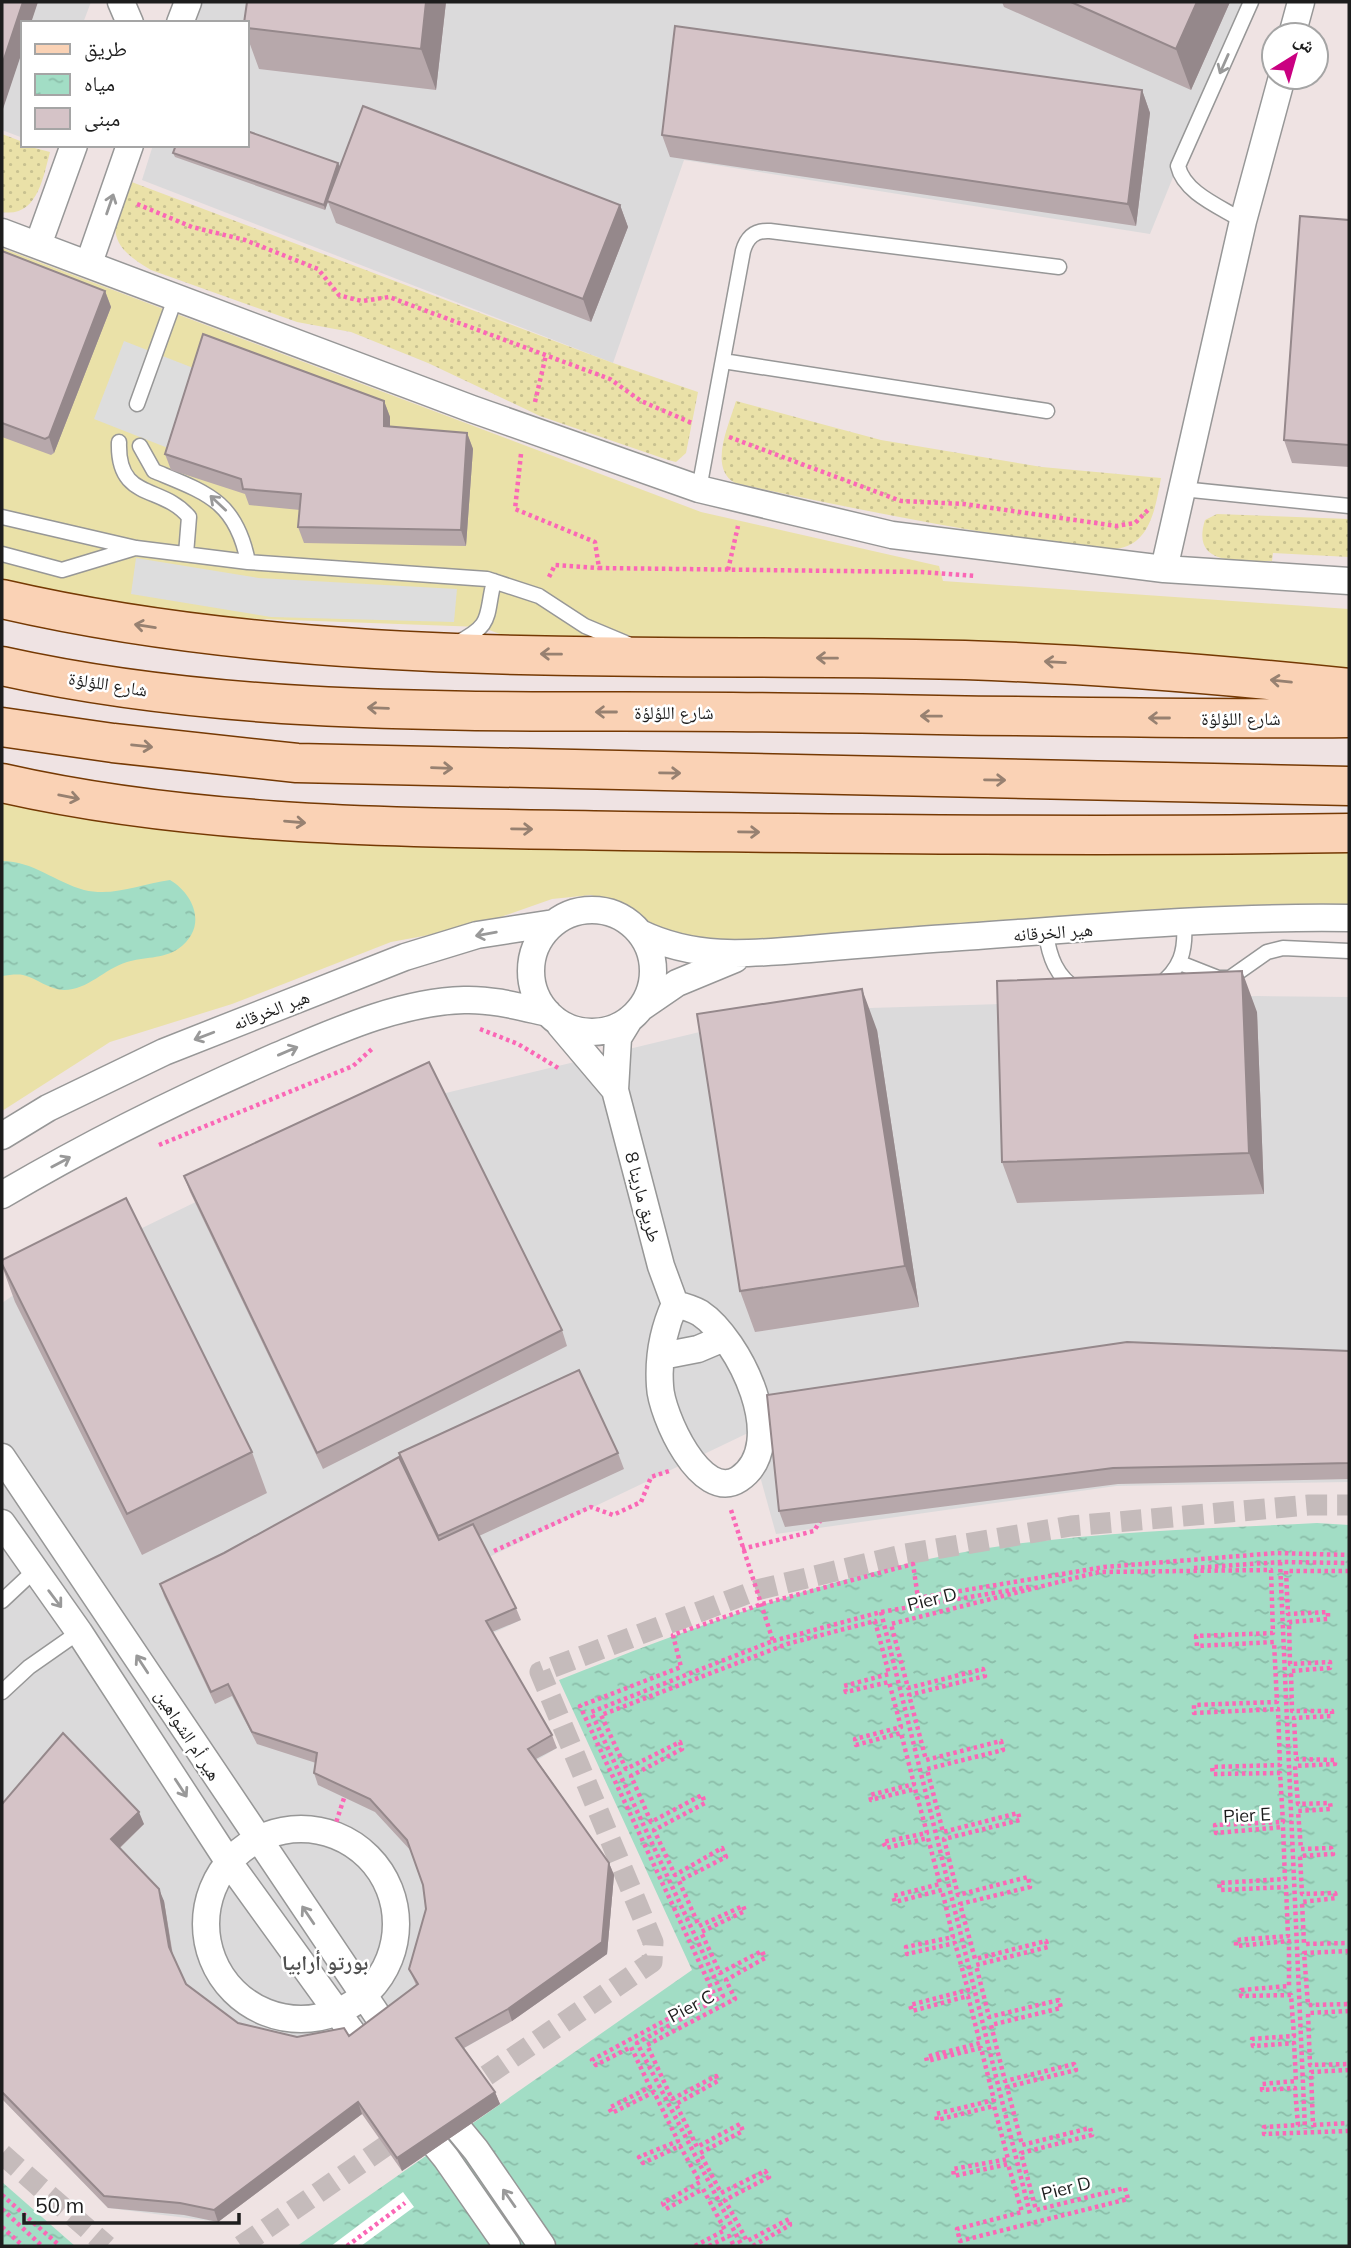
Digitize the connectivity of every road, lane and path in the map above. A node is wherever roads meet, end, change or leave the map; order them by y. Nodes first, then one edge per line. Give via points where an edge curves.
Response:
1 (188, 2) edge
2 (1251, 2) edge
3 (1301, 2) edge
4 (181, 21) edge
5 (1296, 21) edge
6 (1278, 91) edge
7 (73, 147) edge
8 (129, 147) edge
9 (113, 195) junction
10 (1243, 221) junction
11 (2, 232) edge
12 (38, 245) junction
13 (89, 263) junction
14 (1059, 267) dead end
15 (176, 296) junction
16 (546, 355) junction
17 (723, 361) junction
18 (137, 404) dead end
19 (1047, 411) dead end
20 (531, 414) dead end
21 (710, 430) junction
22 (119, 442) dead end
23 (140, 446) dead end
24 (699, 489) junction
25 (1182, 489) junction
26 (744, 500) junction
27 (1349, 506) edge
28 (2, 517) edge
29 (136, 548) junction
30 (2, 554) edge
31 (186, 554) junction
32 (248, 562) junction
33 (599, 569) dead end
34 (1164, 569) junction
35 (729, 570) dead end
36 (494, 581) junction
37 (1349, 581) edge
38 (539, 596) junction
39 (2, 599) edge
40 (441, 652) junction
41 (657, 656) junction
42 (2, 666) edge
43 (1349, 688) edge
44 (1349, 718) edge
45 (2, 727) edge
46 (2, 783) edge
47 (1349, 786) edge
48 (1349, 833) edge
49 (1349, 918) edge
50 (554, 923) junction
51 (1184, 923) junction
52 (640, 933) junction
53 (1046, 933) junction
54 (1349, 951) edge
55 (757, 953) junction
56 (1180, 963) junction
57 (1144, 992) edge
58 (1096, 996) edge
59 (634, 1015) junction
60 (552, 1017) junction
61 (615, 1090) junction
62 (2, 1136) edge
63 (2, 1195) edge
64 (675, 1304) junction
65 (723, 1338) junction
66 (662, 1356) junction
67 (2, 1457) edge
68 (693, 1462) junction
69 (722, 1483) junction
70 (826, 1512) edge
71 (2, 1523) edge
72 (742, 1549) junction
73 (495, 1551) dead end
74 (1349, 1555) edge
75 (1280, 1562) junction
76 (1349, 1563) edge
77 (34, 1571) junction
78 (1349, 1571) edge
79 (1099, 1572) joint
80 (2, 1601) edge
81 (762, 1604) junction
82 (107, 1611) junction
83 (881, 1612) junction
84 (79, 1632) junction
85 (773, 1641) junction
86 (788, 1644) joint
87 (2, 1692) edge
88 (347, 1788) edge
89 (332, 1835) junction
90 (256, 1839) junction
91 (228, 1861) junction
92 (1349, 1943) edge
93 (1349, 1951) edge
94 (369, 2004) junction
95 (1349, 2004) edge
96 (1349, 2011) edge
97 (343, 2022) junction
98 (1349, 2064) edge
99 (1349, 2070) edge
100 (1349, 2123) edge
101 (1305, 2129) dead end
102 (1349, 2131) edge
103 (2, 2195) edge
104 (405, 2203) dead end
105 (2, 2209) edge
106 (1030, 2214) dead end
107 (2, 2227) edge
108 (23, 2246) edge
109 (42, 2246) edge
110 (60, 2246) edge
111 (347, 2246) edge
112 (507, 2246) edge
113 (542, 2246) edge
114 (695, 2246) edge
115 (709, 2246) edge
116 (734, 2246) edge
117 (742, 2246) edge
118 (753, 2246) edge

1 - 4 street
2 -> 10 lane via 1178,166 1188,187
3 - 5 street
6 - 10 street
7 - 12 street
8 - 9 street
13 -> 9 street
9 - 16 path via 318,269 340,295 362,301 389,297
10 - 25 street
11 - 12 street
12 - 13 street
13 - 15 street
14 - 17 lane via 760,231 743,251
15 - 18 lane
15 - 24 street via 472,409
16 - 20 path
16 - 21 path via 610,379 641,401
17 - 19 lane
17 - 21 lane
21 - 24 lane
21 - 25 path via 901,501 964,504 1128,525 1150,508 1157,483
22 - 31 lane via 121,468 131,484 181,508 189,517
32 -> 23 lane via 236,522 218,501 154,471
24 - 26 street
25 - 27 lane
25 - 34 street
26 - 34 street via 892,535
26 - 35 path
28 - 29 lane
29 - 30 lane via 62,569
29 - 31 lane
31 - 32 lane
32 - 36 lane
33 - 38 path via 555,565
34 - 37 street
36 - 38 lane
36 - 40 lane via 484,628
38 - 41 lane via 585,626
40 -> 39 main road via 354,650 212,637
41 -> 40 main road
43 -> 41 main road via 1046,662
44 -> 42 main road, شارع اللؤلؤة via 506,712 307,706 143,690
45 -> 47 main road via 297,763
46 -> 48 main road via 97,801 326,824 987,836
49 - 51 street, هير الخرقانه
50 - 52 street via 568,914 599,910 614,914
50 - 60 street via 534,950 531,967 532,983
50 -> 62 street, هير الخرقانه via 477,935 405,957 164,1052 48,1108
51 - 53 street, هير الخرقانه
51 - 56 lane
52 - 55 street, هير الخرقانه via 688,950 733,956
52 - 59 street via 652,958 652,986
53 - 55 street, هير الخرقانه
53 - 58 lane via 1054,965 1064,980
54 - 56 lane via 1275,950 1230,978
55 - 59 street, هير الخرقانه via 687,978
56 - 57 lane via 1160,985
59 - 60 street via 615,1027 593,1031 570,1028
59 - 61 street, طريق مارينا 8 via 618,1038
60 - 61 street, طريق مارينا 8
63 -> 60 street via 155,1112 320,1037 391,1012 464,1000 493,1001
61 - 64 street, طريق مارينا 8
64 - 65 street via 699,1312
64 - 66 street via 662,1331
65 - 66 street
65 - 69 street via 760,1407 761,1429 759,1456 739,1479
66 - 68 street via 663,1408
67 - 82 street, هير أم الشواهين
68 - 69 street via 704,1475
68 - 73 path via 651,1477 641,1502 613,1515 591,1507
69 - 72 path
70 - 72 path via 814,1531
71 - 77 street, هير أم الشواهين
72 - 81 path
74 - 81 path, Pier D via 1276,1553 1104,1567 918,1598 913,1564
75 - 76 path
75 - 83 path via 1101,1575
75 - 101 path
77 - 80 lane
77 -> 84 street, هير أم الشواهين
78 - 92 path via 1286,1571 1288,1614 1328,1612 1328,1619 1289,1622 1290,1664 1330,1662 1330,1668 1291,1671 1292,1711 1332,1711 1332,1716 1294,1718 1296,1759 1335,1760 1335,1764 1295,1766 1298,1804 1330,1803 1331,1808 1298,1811 1301,1849 1331,1848 1334,1854 1300,1856 1302,1894 1335,1893 1336,1898 1302,1902 1304,1944
79 - 86 path, Pier D via 891,1624 908,1688 984,1669 985,1676 909,1695 926,1760 1001,1741 1003,1750 927,1769 943,1832 1018,1812 1020,1820 944,1839 958,1895 1028,1877 1030,1886 960,1904 975,1959 1046,1941 1048,1947 976,1965 989,2018 1059,2000 1060,2008 991,2025 1005,2081 1074,2064 1076,2070 1007,2087 1022,2145 1090,2127 1092,2135 1021,2153 1037,2210 1125,2188 1128,2199 960,2241 957,2229 1022,2213 1008,2164 954,2176 953,2169 1007,2159 994,2106 937,2120 936,2114 994,2099 981,2048 928,2061 926,2057 980,2043 968,1996 912,2011 910,2005 968,1990 955,1943 907,1954 906,1947 953,1937 942,1890 895,1902 893,1896 940,1884 928,1838 886,1848 883,1842 927,1833 915,1789 871,1800 870,1795 914,1784 901,1733 856,1745 855,1739 901,1727 889,1682 846,1692 844,1686 889,1674 875,1621
79 - 102 path, Pier E via 1271,1570 1273,1633 1196,1636 1197,1646 1274,1642 1277,1702 1194,1705 1194,1713 1278,1709 1280,1765 1212,1767 1213,1774 1280,1773 1283,1822 1215,1825 1216,1833 1283,1827 1285,1880 1219,1883 1220,1890 1286,1887 1288,1936 1236,1940 1236,1946 1289,1941 1289,1986 1241,1990 1241,1996 1292,1995 1294,2036 1252,2039 1252,2046 1294,2043 1296,2081 1262,2084 1262,2090 1295,2088 1298,2125 1264,2127 1264,2134
81 - 85 path
81 - 114 path, Pier C via 673,1635 681,1667 580,1706 714,1994 592,2060 596,2065 631,2048 650,2087 609,2108 612,2113 654,2092 678,2141 639,2157 643,2163 680,2146 700,2182 663,2203 666,2209 704,2189 725,2230
82 - 84 street
90 -> 82 street, هير أم الشواهين
83 - 85 path
83 - 106 path
84 - 87 lane
84 -> 91 street, هير أم الشواهين
85 - 117 path via 591,1712 723,1996 637,2043
86 - 118 path, Pier C via 601,1715 626,1769 680,1742 682,1749 631,1776 651,1822 702,1796 705,1803 654,1830 675,1875 722,1848 726,1857 679,1881 699,1926 743,1906 746,1911 702,1932 720,1973 762,1951 765,1958 726,1980 735,1998 647,2045 672,2099 716,2076 719,2081 676,2104 697,2147 740,2124 743,2131 700,2153 721,2193 765,2171 769,2177 725,2200 747,2241 789,2219 790,2225
88 - 89 path
89 - 90 street via 307,1829 281,1830
89 - 94 street via 373,1862 394,1907 396,1932 391,1956
90 - 91 street
94 -> 90 street, هير أم الشواهين
91 - 97 street, هير أم الشواهين
91 - 97 street via 210,1892 204,1928 213,1963 234,1993 264,2013
93 - 95 path via 1304,1953 1308,2005
94 - 97 street
113 -> 94 street, هير أم الشواهين
96 - 98 path via 1308,2013 1310,2065
97 - 112 street, هير أم الشواهين
99 - 100 path via 1311,2072 1313,2125
103 - 110 path
104 - 111 path
105 - 109 path
107 - 108 path
115 - 116 path via 729,2236

